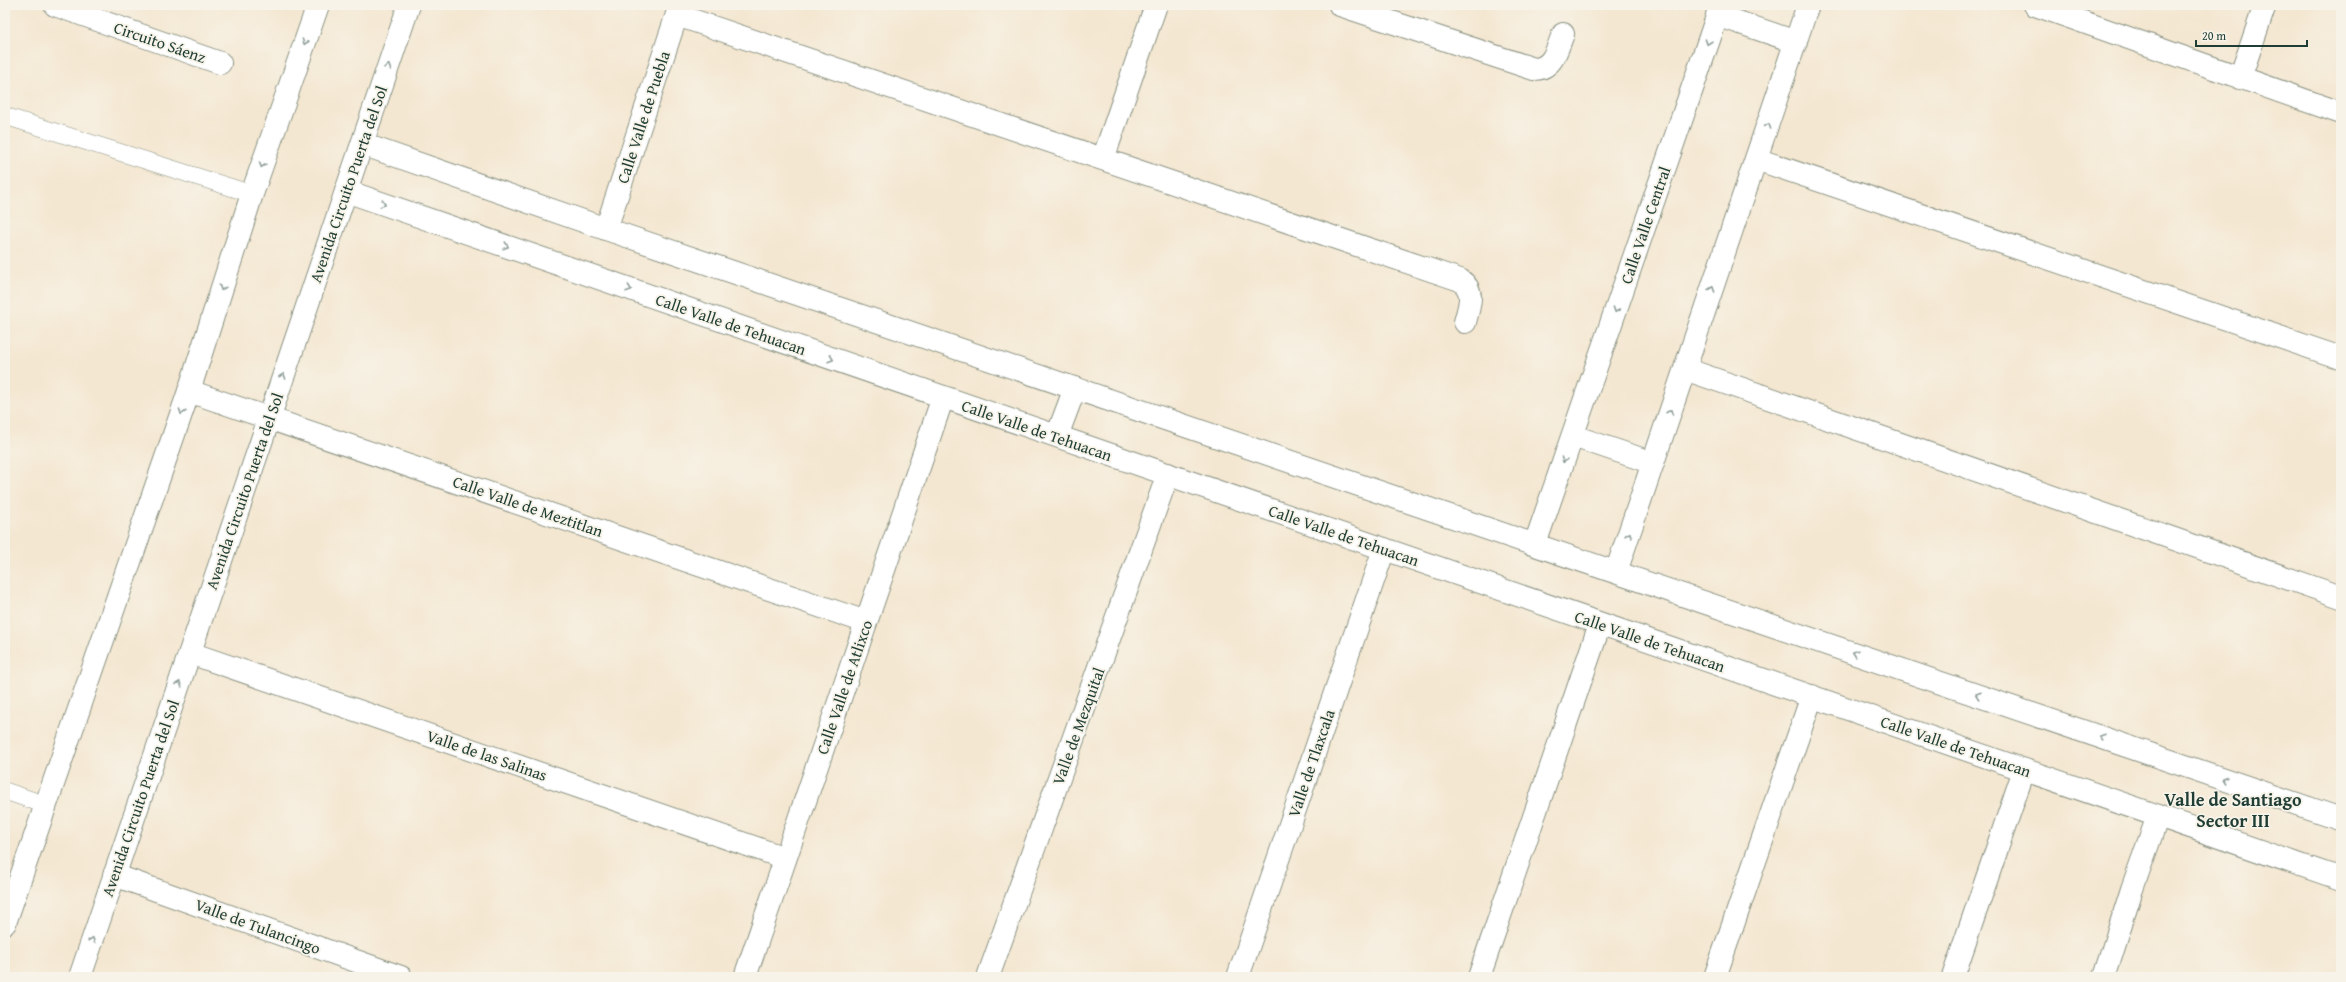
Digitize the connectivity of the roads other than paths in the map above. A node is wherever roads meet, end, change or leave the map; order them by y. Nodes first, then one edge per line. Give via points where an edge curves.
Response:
1 (55, 5) edge
2 (318, 5) edge
3 (409, 5) edge
4 (1156, 5) edge
5 (1340, 5) edge
6 (1808, 5) edge
7 (2035, 5) edge
8 (2265, 5) edge
9 (679, 10) edge
10 (1719, 10) edge
11 (1564, 34) dead end
12 (1796, 42) junction
13 (220, 62) dead end
14 (2240, 78) junction
15 (2341, 113) edge
16 (5, 116) edge
17 (362, 144) junction
18 (1103, 159) junction
19 (1756, 159) junction
20 (346, 191) junction
21 (252, 194) junction
22 (606, 229) junction
23 (1465, 322) dead end
24 (2341, 358) edge
25 (1684, 369) junction
26 (1075, 388) junction
27 (189, 391) junction
28 (943, 397) junction
29 (269, 418) junction
30 (1057, 436) junction
31 (1573, 436) junction
32 (1653, 463) junction
33 (1168, 474) junction
34 (1535, 544) junction
35 (1384, 549) junction
36 (1616, 572) junction
37 (2341, 597) edge
38 (866, 622) junction
39 (1600, 624) junction
40 (190, 653) junction
41 (1812, 696) junction
42 (2024, 770) junction
43 (5, 791) edge
44 (46, 805) junction
45 (2158, 816) junction
46 (2341, 819) edge
47 (785, 858) junction
48 (114, 875) junction
49 (2341, 879) edge
50 (5, 923) edge
51 (80, 977) edge
52 (401, 977) edge
53 (744, 977) edge
54 (988, 977) edge
55 (1238, 977) edge
56 (1478, 977) edge
57 (1715, 977) edge
58 (1953, 977) edge
59 (2104, 977) edge

1 - 13 street, Circuito Sáenz
2 -> 21 street
17 -> 3 street, Avenida Circuito Puerta del Sol
4 - 18 street
5 - 11 street via 1534,69 1543,69 1550,64
6 - 12 street
7 - 14 street
8 - 14 street
9 - 18 street
9 - 22 street, Calle Valle de Puebla
10 - 12 street, Calle Valle Central
10 -> 31 street, Calle Valle Central
19 -> 12 street
14 - 15 street
16 - 21 lane
17 - 20 street, Avenida Circuito Puerta del Sol
17 - 22 street
18 - 23 street via 1460,280 1467,285 1470,292
19 - 24 street
25 -> 19 street
20 -> 28 street, Calle Valle de Tehuacan
29 -> 20 street, Avenida Circuito Puerta del Sol
21 -> 27 street
22 - 26 street
32 -> 25 street
25 - 37 street
26 - 30 street
26 - 34 street
27 - 29 street, Calle Valle de Meztitlan
27 -> 44 street
28 - 30 street, Calle Valle de Tehuacan
28 - 38 street, Calle Valle de Atlixco
29 - 38 street, Calle Valle de Meztitlan
29 - 40 street, Avenida Circuito Puerta del Sol
30 - 33 street, Calle Valle de Tehuacan
31 - 32 street
31 -> 34 street, Calle Valle Central
36 -> 32 street
33 - 35 street, Calle Valle de Tehuacan
33 - 54 street, Valle de Mezquital
34 - 36 street
35 - 39 street, Calle Valle de Tehuacan
35 - 55 street, Valle de Tlaxcala
46 -> 36 street
38 - 47 street, Calle Valle de Atlixco
39 - 41 street, Calle Valle de Tehuacan
39 - 56 street
40 - 47 street, Valle de las Salinas
48 -> 40 street, Avenida Circuito Puerta del Sol
41 - 42 street, Calle Valle de Tehuacan
41 - 57 street
42 - 45 street, Calle Valle de Tehuacan
42 - 58 street
43 - 44 lane
44 - 50 street
45 - 49 street, Calle Valle de Tehuacan
45 - 59 street
47 - 53 street, Calle Valle de Atlixco
51 -> 48 street, Avenida Circuito Puerta del Sol
48 - 52 street, Valle de Tulancingo

